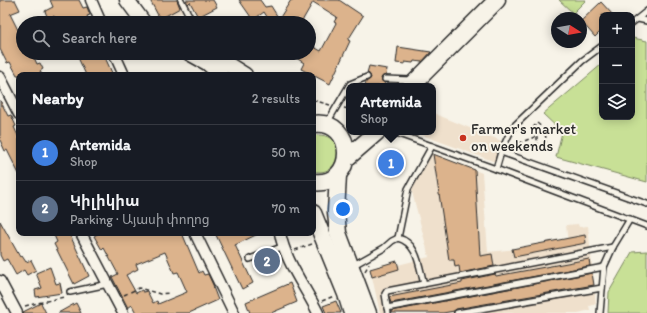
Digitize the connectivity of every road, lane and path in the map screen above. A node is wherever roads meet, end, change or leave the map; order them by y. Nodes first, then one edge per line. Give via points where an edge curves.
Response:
1 (91, 0) edge
2 (127, 0) edge
3 (138, 0) edge
4 (180, 0) edge
5 (510, 0) edge
6 (494, 1) edge
7 (647, 11) edge
8 (98, 16) edge
9 (139, 16) edge
10 (149, 16) edge
11 (188, 16) edge
12 (638, 19) junction
13 (635, 21) edge
14 (647, 21) edge
15 (599, 48) edge
16 (117, 60) edge
17 (202, 60) edge
18 (221, 60) edge
19 (123, 72) edge
20 (218, 72) edge
21 (240, 72) edge
22 (0, 77) edge
23 (367, 77) dead end
24 (385, 79) dead end
25 (352, 83) edge
26 (411, 83) edge
27 (418, 83) edge
28 (418, 83) edge
29 (346, 91) edge
30 (16, 108) edge
31 (326, 124) edge
32 (374, 135) edge
33 (401, 135) edge
34 (537, 136) junction
35 (432, 146) junction
36 (502, 151) junction
37 (347, 158) junction
38 (496, 168) junction
39 (338, 175) junction
40 (316, 182) edge
41 (647, 204) edge
42 (630, 219) junction
43 (316, 220) edge
44 (647, 226) edge
45 (83, 236) edge
46 (196, 236) edge
47 (281, 236) edge
48 (398, 238) junction
49 (305, 246) dead end
50 (613, 248) junction
51 (286, 250) junction
52 (250, 259) dead end
53 (351, 266) junction
54 (604, 267) junction
55 (0, 281) edge
56 (108, 284) junction
57 (424, 284) junction
58 (602, 288) junction
59 (70, 292) joint
60 (3, 293) edge
61 (169, 293) dead end
62 (337, 294) dead end
63 (115, 299) junction
64 (316, 310) edge
65 (388, 310) edge
66 (16, 311) edge
67 (123, 313) edge
68 (234, 313) edge
69 (352, 313) edge
70 (368, 313) edge
71 (457, 313) edge
72 (600, 313) edge

1 - 8 street
2 - 9 street
3 - 10 street
4 - 11 lane
5 - 27 main road
6 - 28 main road
7 - 12 lane
12 - 13 lane
12 - 14 lane
15 - 36 lane via 582,61 512,128
16 - 19 street
17 - 20 street
18 - 21 street
22 - 30 street
23 - 25 lane
24 - 26 lane
29 - 31 lane
31 - 37 main road via 345,141
32 - 37 main road
33 - 35 lane
34 - 34 path via 537,146 545,148 546,136 537,123 532,129
34 - 36 path
35 - 38 lane
35 - 48 lane via 408,189
36 - 38 lane
36 - 41 lane
37 - 39 main road
38 - 42 lane
39 - 40 main road via 323,182
39 - 53 main road via 338,233
42 - 44 lane
42 - 50 lane
43 - 69 main road
45 - 56 street
46 - 68 street
47 - 51 street
48 - 53 lane
48 - 57 lane via 410,244 414,250
49 - 51 path
50 - 54 lane
50 - 57 lane
51 - 52 lane
51 - 64 street
53 - 70 main road
54 - 58 lane
54 - 65 lane
55 - 60 street
56 - 59 lane
56 - 63 street
57 - 65 lane via 387,291 385,294
58 - 71 lane
58 - 72 lane
59 - 66 path via 66,297
60 - 66 street
61 - 63 path via 160,294 139,288
62 - 64 path
63 - 67 street

